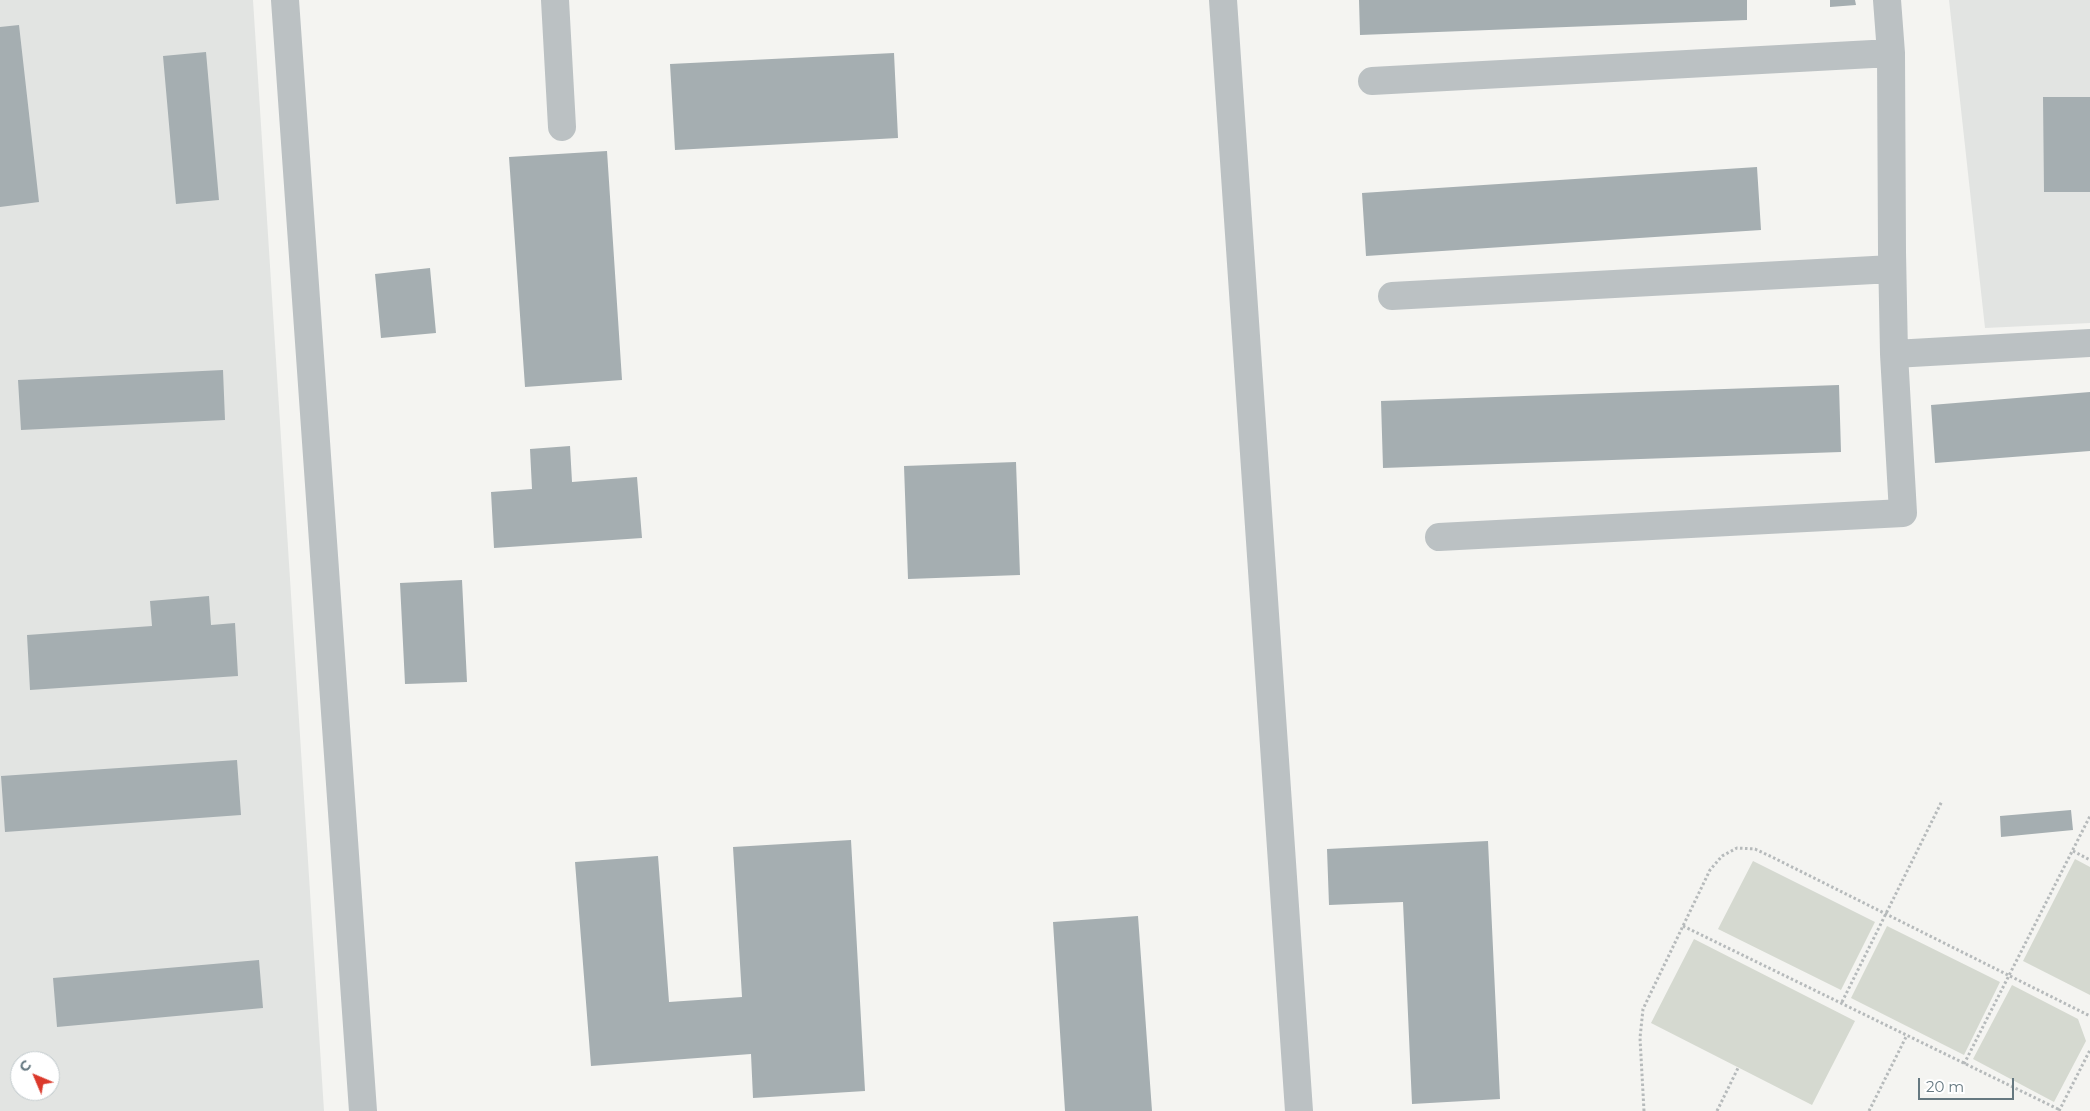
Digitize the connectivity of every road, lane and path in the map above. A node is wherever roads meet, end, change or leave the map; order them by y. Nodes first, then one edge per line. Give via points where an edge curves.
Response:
1 (286, 0) edge
2 (555, 0) edge
3 (1223, 0) edge
4 (1887, 0) edge
5 (1891, 53) junction
6 (1372, 81) dead end
7 (562, 128) dead end
8 (1892, 269) junction
9 (1392, 296) dead end
10 (2090, 343) edge
11 (1894, 354) junction
12 (1439, 537) dead end
13 (1942, 801) dead end
14 (2090, 816) edge
15 (2072, 851) junction
16 (2090, 860) edge
17 (1886, 913) junction
18 (1683, 926) junction
19 (2009, 975) junction
20 (1842, 1002) junction
21 (2090, 1016) edge
22 (1907, 1035) junction
23 (2090, 1050) edge
24 (1964, 1064) junction
25 (1738, 1068) dead end
26 (363, 1111) edge
27 (1299, 1111) edge
28 (1644, 1111) edge
29 (1717, 1111) edge
30 (1869, 1111) edge
31 (2060, 1111) edge

1 - 26 street
2 - 7 street
3 - 27 street
4 - 5 street
5 - 6 street
5 - 8 street
8 - 9 street
8 - 11 street
10 - 11 street
11 - 12 street via 1903,513
13 - 17 path
14 - 15 path
15 - 16 path
15 - 19 path
17 - 18 path via 1754,849 1737,848 1722,856 1710,870
17 - 19 path
17 - 20 path
18 - 20 path
18 - 28 path via 1642,1009 1640,1038
19 - 21 path
19 - 24 path
20 - 22 path
22 - 24 path
22 - 30 path
23 - 31 path
24 - 31 path
25 - 29 path

